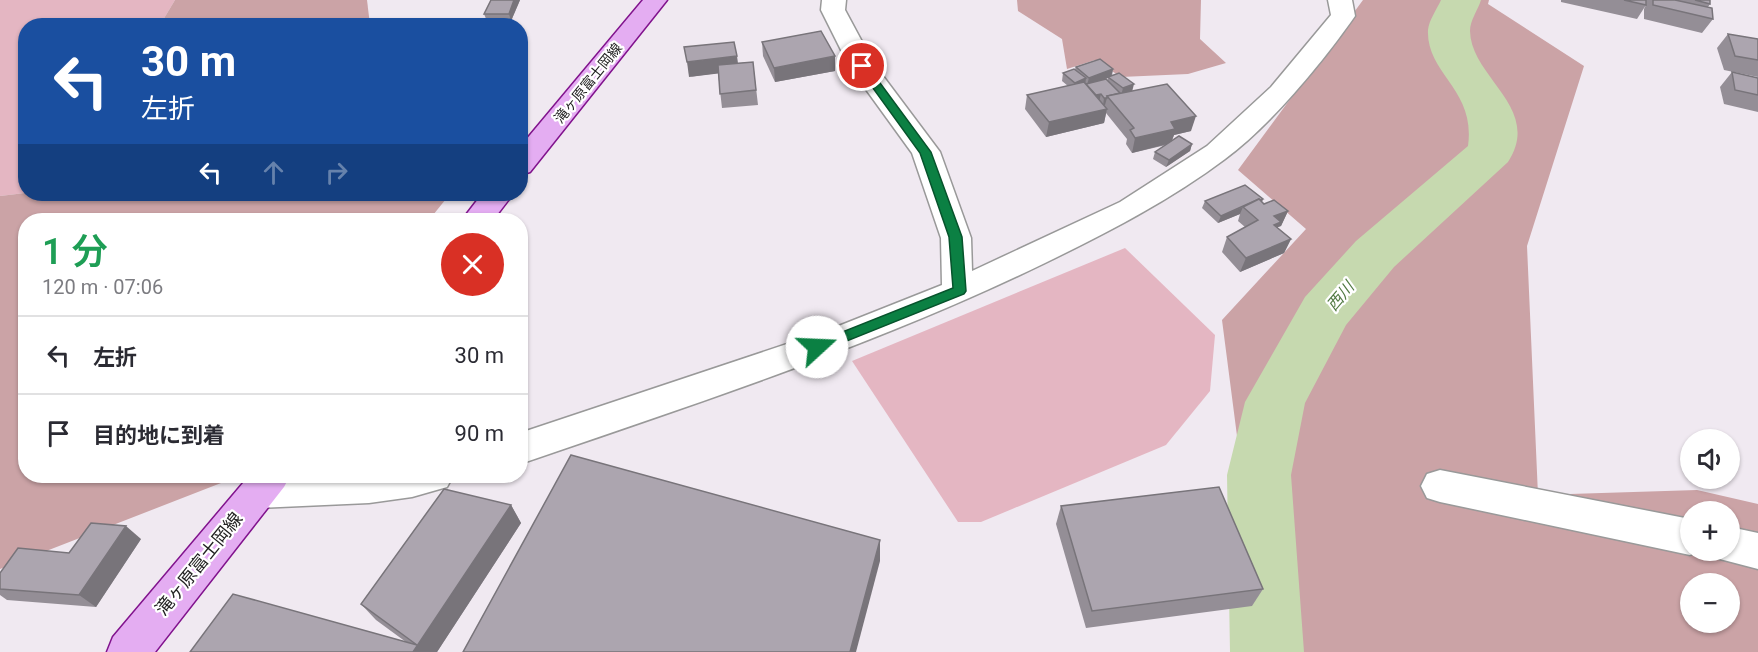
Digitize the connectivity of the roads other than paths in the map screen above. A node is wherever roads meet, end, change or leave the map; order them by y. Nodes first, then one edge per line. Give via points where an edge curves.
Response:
1 (655, 0) edge
2 (834, 0) edge
3 (1340, 0) edge
4 (528, 156) edge
5 (492, 201) edge
6 (483, 213) edge
7 (959, 291) junction
8 (528, 446) edge
9 (399, 483) edge
10 (264, 484) edge
11 (1440, 486) dead end
12 (1680, 535) edge
13 (1740, 547) edge
14 (1758, 551) edge
15 (128, 652) edge

1 - 4 main road, 滝ヶ原富士岡線
2 - 7 street via 833,10 862,66 926,152 956,237
3 - 7 street via 1343,16 1318,49 1280,93 1217,153 1130,208
5 - 6 main road
7 - 8 street via 838,340
9 - 10 street
10 - 15 main road, 滝ヶ原富士岡線
11 - 12 street
13 - 14 street

